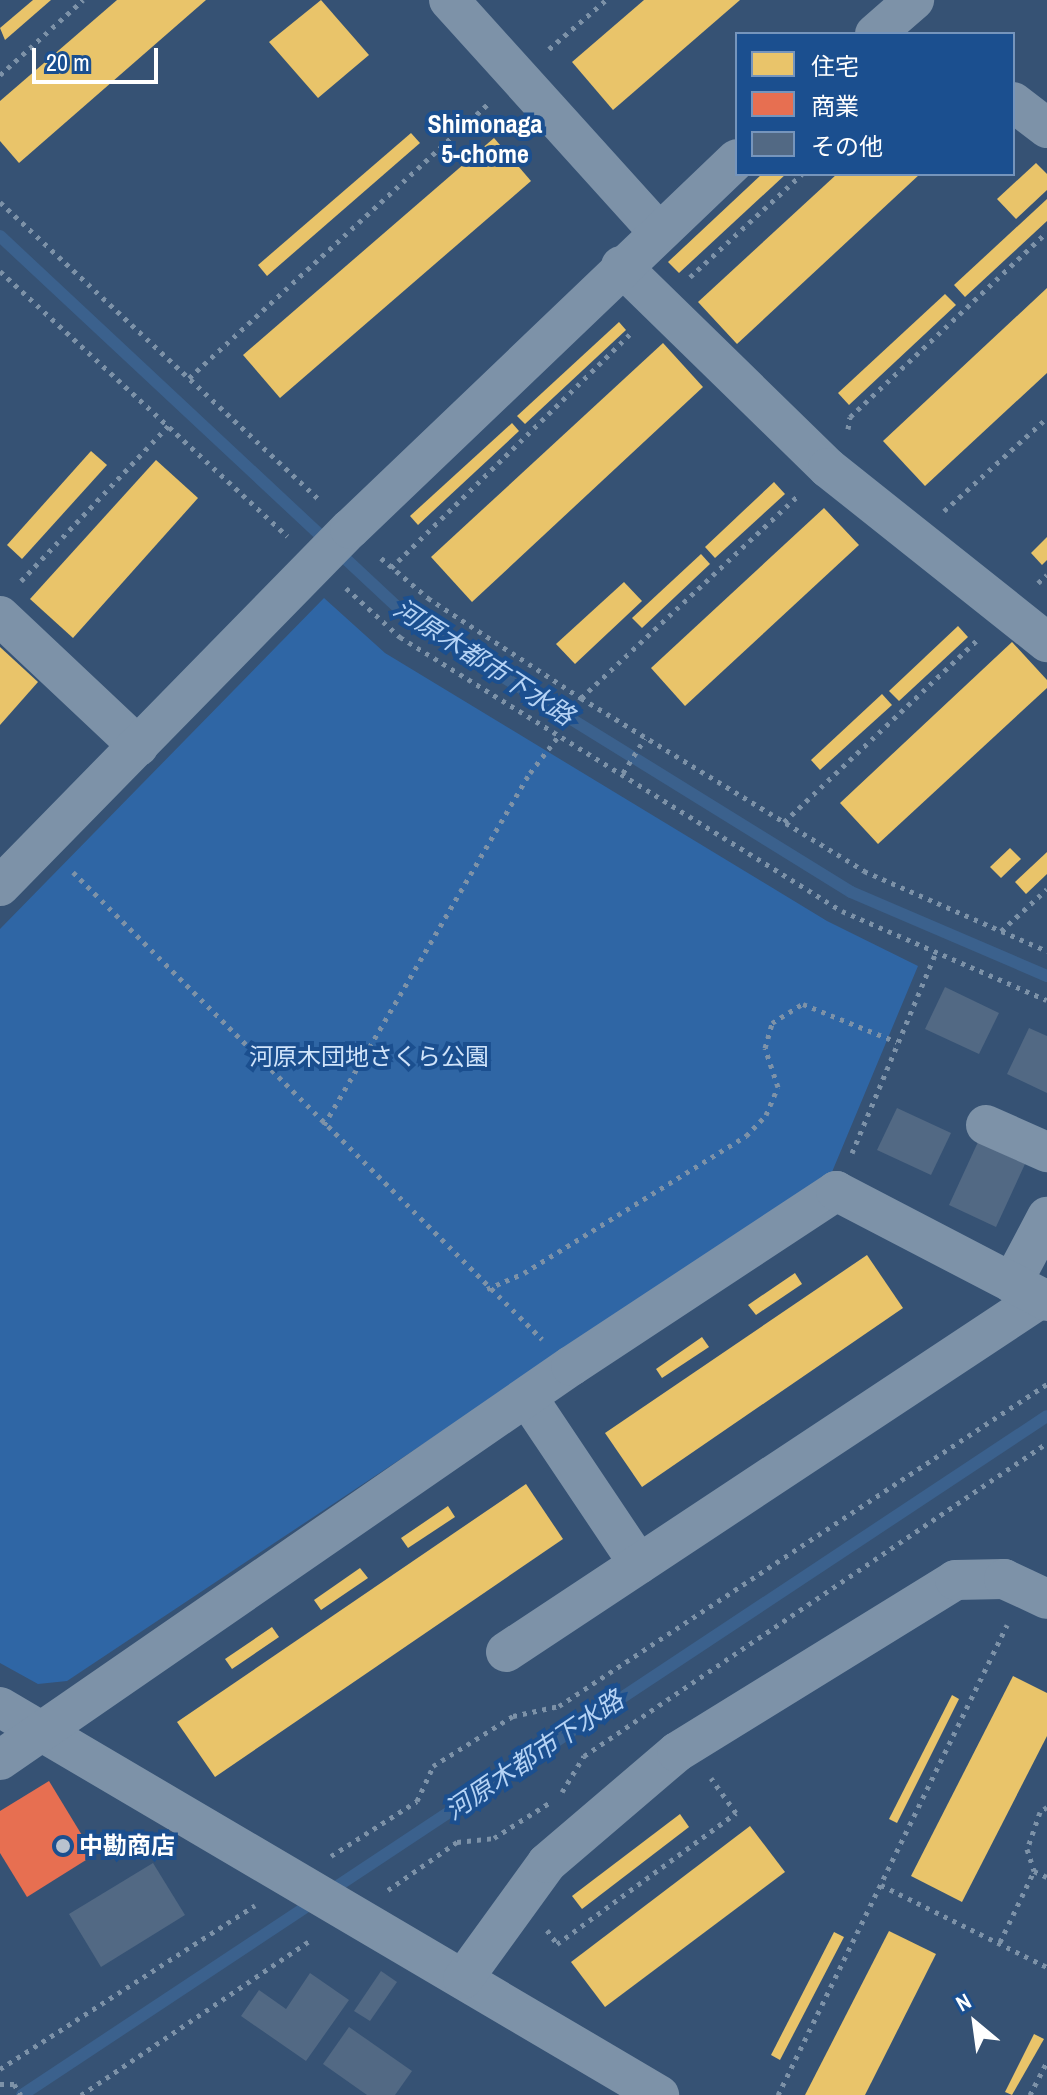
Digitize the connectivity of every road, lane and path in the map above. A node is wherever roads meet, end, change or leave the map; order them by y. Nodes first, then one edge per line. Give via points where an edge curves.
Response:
1 (83, 0) edge
2 (449, 0) edge
3 (606, 0) edge
4 (0, 75) edge
5 (515, 79) junction
6 (1015, 104) edge
7 (1047, 128) edge
8 (735, 161) edge
9 (800, 176) edge
10 (0, 202) edge
11 (658, 231) junction
12 (1047, 232) edge
13 (621, 266) junction
14 (0, 271) edge
15 (660, 304) junction
16 (189, 378) junction
17 (1047, 418) edge
18 (168, 426) junction
19 (858, 441) dead end
20 (828, 468) junction
21 (941, 514) dead end
22 (350, 529) junction
23 (318, 564) junction
24 (391, 568) junction
25 (1047, 575) edge
26 (6, 603) edge
27 (1007, 611) junction
28 (1047, 642) edge
29 (581, 698) junction
30 (560, 734) junction
31 (645, 738) junction
32 (138, 746) junction
33 (623, 773) junction
34 (784, 822) junction
35 (61, 860) dead end
36 (0, 886) edge
37 (1047, 889) edge
38 (1001, 931) junction
39 (1047, 951) edge
40 (936, 952) junction
41 (1047, 1000) edge
42 (897, 1042) junction
43 (324, 1125) junction
44 (986, 1125) dead end
45 (1047, 1152) edge
46 (836, 1191) junction
47 (1047, 1217) edge
48 (487, 1289) junction
49 (1033, 1294) edge
50 (571, 1366) junction
51 (1047, 1384) edge
52 (527, 1397) junction
53 (1047, 1443) edge
54 (639, 1564) junction
55 (1036, 1594) edge
56 (506, 1652) dead end
57 (0, 1707) edge
58 (42, 1732) junction
59 (689, 1745) junction
60 (0, 1760) edge
61 (1047, 1807) edge
62 (1034, 1871) junction
63 (1047, 1877) edge
64 (296, 1879) junction
65 (881, 1885) junction
66 (523, 1896) junction
67 (352, 1913) junction
68 (1000, 1942) junction
69 (1047, 1967) edge
70 (463, 1979) junction
71 (1047, 2061) edge
72 (0, 2069) edge
73 (0, 2084) edge
74 (21, 2095) edge
75 (81, 2095) edge
76 (659, 2095) edge
77 (778, 2095) edge
78 (1030, 2095) edge

1 - 4 path
2 - 5 street
3 - 5 path
5 - 11 street
5 - 16 path
6 - 7 street
8 - 11 street
9 - 15 path
10 - 16 path
11 - 13 street
12 - 19 path via 850,417 848,430
13 - 15 street
13 - 22 street
14 - 18 path
15 - 20 street
15 - 24 path
16 - 22 path
17 - 21 path
18 - 23 path
18 - 26 path
20 - 27 street
20 - 29 path
22 - 23 street
22 - 24 path
23 - 30 path via 400,637
23 - 32 street
24 - 29 path
25 - 27 path
26 - 32 street
27 - 28 street
27 - 34 path
29 - 31 path
30 - 33 path
30 - 43 path via 530,773
31 - 33 path
31 - 34 path
32 - 36 street
33 - 40 path via 842,911
34 - 38 path via 864,871
35 - 43 path
37 - 38 path
38 - 39 path
40 - 41 path
40 - 42 path
42 - 46 path
42 - 48 path via 803,1004 793,1010 772,1023 765,1048 778,1087 766,1115 746,1136 524,1273
43 - 48 path
44 - 45 street
46 - 49 street
46 - 50 street
47 - 49 street
48 - 50 path
49 - 54 street
50 - 52 street
51 - 64 path via 559,1706 513,1716 433,1766 417,1801
52 - 54 street
52 - 58 street
53 - 67 path via 584,1756 560,1796 494,1838 457,1842
54 - 56 street
55 - 59 street via 1004,1579 955,1580
55 - 65 path
57 - 58 street
58 - 60 street
58 - 64 street
59 - 66 street via 547,1863
59 - 66 path via 736,1813 557,1944
61 - 62 path via 1040,1812 1027,1849
62 - 63 path
62 - 68 path
64 - 67 street
64 - 72 path
65 - 68 path
65 - 77 path
66 - 70 street
67 - 70 street
67 - 75 path
68 - 69 path
70 - 76 street
71 - 78 path
73 - 74 path via 14,2084

